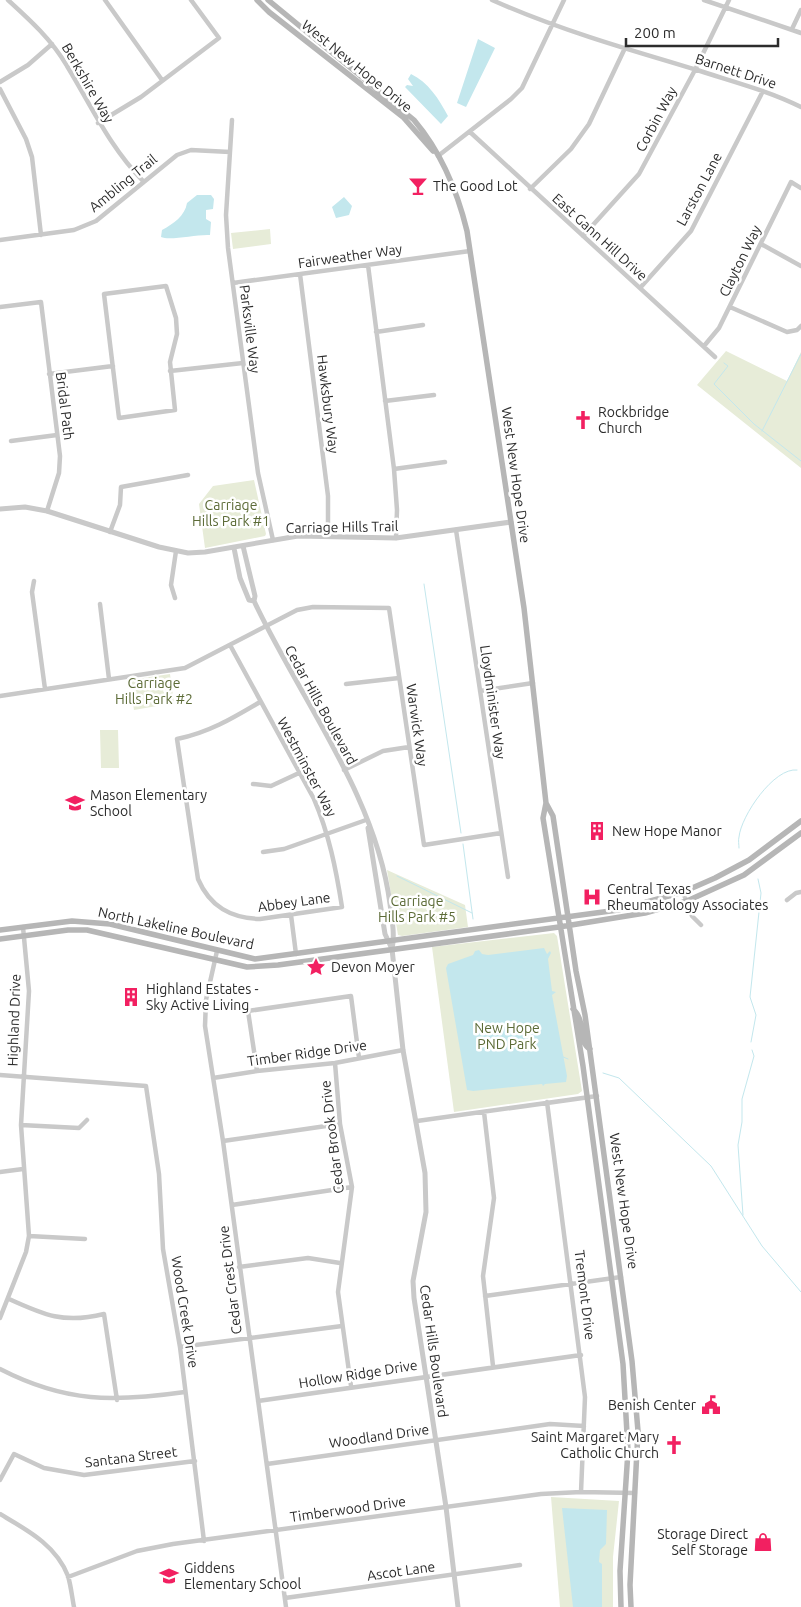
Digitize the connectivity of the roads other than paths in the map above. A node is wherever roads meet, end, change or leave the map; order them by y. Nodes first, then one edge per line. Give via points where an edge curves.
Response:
1 (8, 0) edge
2 (105, 0) edge
3 (191, 0) edge
4 (257, 0) edge
5 (268, 0) edge
6 (492, 0) edge
7 (564, 0) edge
8 (704, 0) edge
9 (729, 0) edge
10 (725, 7) junction
11 (801, 10) edge
12 (553, 24) junction
13 (792, 28) junction
14 (801, 33) edge
15 (52, 44) junction
16 (625, 48) junction
17 (695, 70) junction
18 (162, 80) junction
19 (0, 82) edge
20 (0, 89) edge
21 (763, 91) junction
22 (801, 107) edge
23 (232, 120) dead end
24 (98, 123) junction
25 (470, 132) junction
26 (230, 152) junction
27 (438, 156) junction
28 (143, 181) junction
29 (801, 188) edge
30 (530, 189) junction
31 (41, 235) junction
32 (583, 236) junction
33 (0, 240) edge
34 (761, 244) junction
35 (470, 251) junction
36 (368, 265) junction
37 (801, 266) edge
38 (300, 274) junction
39 (233, 282) junction
40 (640, 288) junction
41 (0, 307) edge
42 (730, 307) junction
43 (423, 326) dead end
44 (801, 326) edge
45 (376, 332) junction
46 (704, 346) junction
47 (716, 357) dead end
48 (243, 363) junction
49 (113, 366) junction
50 (170, 372) junction
51 (50, 374) junction
52 (434, 395) dead end
53 (385, 401) junction
54 (57, 435) junction
55 (10, 441) dead end
56 (445, 462) dead end
57 (394, 469) junction
58 (188, 475) dead end
59 (0, 509) edge
60 (47, 511) junction
61 (511, 522) junction
62 (456, 530) junction
63 (110, 532) junction
64 (328, 536) junction
65 (396, 538) junction
66 (273, 540) junction
67 (243, 546) junction
68 (234, 548) junction
69 (176, 551) junction
70 (34, 581) dead end
71 (175, 598) dead end
72 (254, 602) junction
73 (100, 604) dead end
74 (265, 625) junction
75 (230, 646) junction
76 (399, 678) junction
77 (109, 680) junction
78 (534, 683) junction
79 (346, 684) dead end
80 (45, 689) junction
81 (480, 691) junction
82 (0, 696) edge
83 (260, 702) junction
84 (409, 747) junction
85 (344, 770) junction
86 (299, 773) junction
87 (253, 784) dead end
88 (546, 803) junction
89 (366, 820) junction
90 (801, 821) edge
91 (801, 832) edge
92 (328, 833) junction
93 (501, 833) junction
94 (263, 852) dead end
95 (508, 877) dead end
96 (683, 892) junction
97 (801, 892) edge
98 (786, 900) dead end
99 (687, 901) junction
100 (342, 906) joint
101 (291, 915) junction
102 (568, 916) junction
103 (558, 918) junction
104 (701, 925) dead end
105 (569, 926) junction
106 (23, 927) junction
107 (560, 927) junction
108 (0, 930) edge
109 (23, 936) junction
110 (0, 939) edge
111 (394, 941) junction
112 (386, 942) junction
113 (392, 949) junction
114 (218, 950) junction
115 (296, 954) junction
116 (215, 960) junction
117 (573, 1008) junction
118 (590, 1049) junction
119 (403, 1050) junction
120 (359, 1058) junction
121 (335, 1063) junction
122 (257, 1071) junction
123 (0, 1075) edge
124 (23, 1078) junction
125 (213, 1078) junction
126 (597, 1096) junction
127 (587, 1097) junction
128 (547, 1102) junction
129 (484, 1112) junction
130 (88, 1120) dead end
131 (417, 1121) junction
132 (340, 1124) junction
133 (21, 1125) junction
134 (223, 1140) junction
135 (23, 1169) junction
136 (0, 1172) edge
137 (352, 1187) junction
138 (232, 1205) junction
139 (29, 1236) junction
140 (85, 1239) dead end
141 (340, 1263) junction
142 (239, 1267) junction
143 (621, 1277) junction
144 (612, 1279) junction
145 (572, 1284) junction
146 (485, 1296) junction
147 (9, 1299) junction
148 (0, 1318) edge
149 (342, 1326) junction
150 (248, 1337) junction
151 (180, 1347) junction
152 (581, 1355) junction
153 (493, 1366) junction
154 (0, 1369) edge
155 (426, 1375) junction
156 (351, 1386) junction
157 (185, 1392) junction
158 (116, 1400) junction
159 (258, 1401) junction
160 (584, 1426) junction
161 (435, 1440) junction
162 (195, 1462) junction
163 (267, 1464) junction
164 (0, 1480) edge
165 (582, 1492) junction
166 (625, 1493) junction
167 (635, 1494) junction
168 (446, 1507) junction
169 (0, 1514) edge
170 (275, 1530) junction
171 (204, 1541) junction
172 (520, 1565) dead end
173 (453, 1576) junction
174 (68, 1577) junction
175 (285, 1598) junction
176 (74, 1607) edge
177 (286, 1607) edge
178 (458, 1607) edge
179 (621, 1607) edge
180 (631, 1607) edge

1 - 15 street, Berkshire Way
2 - 18 street
3 - 18 street via 219,38
4 - 27 main road, West New Hope Drive via 403,117
5 - 27 main road, West New Hope Drive via 400,106 427,135
6 - 12 street, Barnett Drive
7 - 12 street
8 - 10 street
9 - 10 street, Corbin Way
10 - 13 street
10 - 17 street, Corbin Way
11 - 13 street
12 - 16 street, Barnett Drive
12 - 25 street via 522,88
13 - 14 street
15 - 19 street via 28,65
15 - 24 street, Berkshire Way
16 - 17 street, Barnett Drive
16 - 30 street via 590,124 571,149
17 - 21 street, Barnett Drive
17 - 32 street, Corbin Way via 639,174
18 - 24 street
20 - 31 street via 32,157
21 - 22 street, Barnett Drive
21 - 40 street, Larston Lane via 691,232
23 - 26 street, Parksville Way
24 - 28 street, Berkshire Way
25 - 27 street
25 - 30 street, East Gann Hill Drive
26 - 28 street, Ambling Trail via 191,150 168,160
26 - 39 street, Parksville Way via 226,215
27 - 35 main road, West New Hope Drive via 456,188
28 - 31 street, Ambling Trail via 96,221 83,228
29 - 34 street, Clayton Way via 791,182
30 - 32 street, East Gann Hill Drive
31 - 33 street, Ambling Trail
32 - 40 street, East Gann Hill Drive
34 - 37 street
34 - 42 street, Clayton Way
35 - 36 street, Fairweather Way
35 - 61 main road, West New Hope Drive
36 - 38 street, Fairweather Way
36 - 45 street
38 - 39 street, Fairweather Way
38 - 64 street, Hawksbury Way via 328,496
39 - 48 street, Parksville Way
40 - 46 street, East Gann Hill Drive
41 - 51 street, Bridal Path via 41,302
42 - 44 street via 781,330 792,332
42 - 46 street, Clayton Way via 720,328
43 - 45 street
45 - 53 street
46 - 47 street, East Gann Hill Drive
48 - 50 street
48 - 66 street, Parksville Way via 258,472
49 - 50 street via 120,418 175,410
49 - 50 street via 104,294 166,286 178,334
49 - 51 street
51 - 54 street, Bridal Path
52 - 53 street
53 - 57 street
54 - 55 street
54 - 60 street, Bridal Path via 60,464
56 - 57 street
57 - 65 street
58 - 63 street via 121,487 120,504
59 - 60 street, Carriage Hills Trail via 25,507
60 - 63 street, Carriage Hills Trail
61 - 62 street, Carriage Hills Trail
61 - 78 main road, West New Hope Drive
62 - 65 street, Carriage Hills Trail
62 - 81 street, Lloydminister Way
63 - 69 street, Carriage Hills Trail
64 - 65 street, Carriage Hills Trail
64 - 66 street, Carriage Hills Trail
66 - 67 street, Carriage Hills Trail
67 - 68 street, Carriage Hills Trail
67 - 72 street, Cedar Hills Boulevard
68 - 69 street, Carriage Hills Trail
68 - 72 street, Cedar Hills Boulevard via 243,586 249,600
69 - 71 street via 171,585
70 - 80 street via 32,592
72 - 74 street, Cedar Hills Boulevard
73 - 77 street
74 - 75 street
74 - 76 street, Warwick Way via 297,610 313,607 388,608
74 - 85 street, Cedar Hills Boulevard
75 - 77 street via 185,668
75 - 83 street, Westminster Way
76 - 79 street
76 - 84 street, Warwick Way
77 - 80 street
78 - 81 street
78 - 88 main road, West New Hope Drive
80 - 82 street
81 - 93 street, Lloydminister Way
83 - 86 street, Westminster Way
83 - 101 street, Abbey Lane via 214,728 196,736 177,739 196,870 207,896 220,909 238,917 260,919
84 - 85 street via 383,751
84 - 93 street, Warwick Way via 424,845
85 - 89 street, Cedar Hills Boulevard
86 - 87 street via 271,786
86 - 92 street, Westminster Way
88 - 102 main road, West New Hope Drive via 553,816
88 - 103 main road, West New Hope Drive via 543,818
89 - 92 street
89 - 111 street, Cedar Hills Boulevard via 377,840 384,868
89 - 112 street, Cedar Hills Boulevard
90 - 96 main road, North Lakeline Boulevard via 749,860
91 - 99 main road, North Lakeline Boulevard via 744,875
92 - 94 street
92 - 100 street, Westminster Way
93 - 95 street, Lloydminister Way
96 - 99 street
96 - 102 main road, North Lakeline Boulevard via 618,910
97 - 98 street
99 - 104 street via 692,916
99 - 105 main road, North Lakeline Boulevard via 630,916
100 - 101 street, Abbey Lane
101 - 115 street
102 - 103 main road, North Lakeline Boulevard
102 - 105 main road, West New Hope Drive
103 - 107 main road, West New Hope Drive
103 - 111 main road, North Lakeline Boulevard
105 - 107 main road, North Lakeline Boulevard
105 - 118 main road, West New Hope Drive
106 - 108 main road, North Lakeline Boulevard
106 - 109 street, Highland Drive
106 - 114 main road, North Lakeline Boulevard via 86,921
107 - 113 main road, North Lakeline Boulevard
107 - 117 main road, West New Hope Drive
109 - 110 main road, North Lakeline Boulevard
109 - 116 main road, North Lakeline Boulevard via 87,930
109 - 124 street, Highland Drive via 29,991
111 - 112 main road, North Lakeline Boulevard
111 - 113 street, Cedar Hills Boulevard
112 - 113 street
112 - 115 main road, North Lakeline Boulevard
113 - 116 main road, North Lakeline Boulevard via 258,968
113 - 119 street, Cedar Hills Boulevard
114 - 115 main road, North Lakeline Boulevard via 254,958
114 - 116 street, Cedar Crest Drive
116 - 125 street, Cedar Crest Drive via 204,1012
117 - 118 main road via 580,1014 584,1042
117 - 127 main road, West New Hope Drive
118 - 126 main road, West New Hope Drive
119 - 120 street, Timber Ridge Drive
119 - 131 street, Cedar Hills Boulevard
120 - 121 street, Timber Ridge Drive
120 - 122 street via 351,996 248,1011
121 - 122 street, Timber Ridge Drive
121 - 132 street, Cedar Brook Drive
122 - 125 street, Timber Ridge Drive
123 - 124 street
124 - 133 street, Highland Drive
124 - 151 street, Wood Creek Drive via 146,1086 159,1174 163,1249
125 - 134 street, Cedar Crest Drive
126 - 127 street
126 - 143 main road, West New Hope Drive
127 - 128 street
127 - 144 main road, West New Hope Drive
128 - 129 street
128 - 145 street, Tremont Drive
129 - 131 street
129 - 146 street via 494,1198 483,1276
130 - 133 street via 79,1128
131 - 155 street, Cedar Hills Boulevard via 425,1173 426,1212 413,1281
132 - 134 street
132 - 137 street, Cedar Brook Drive
133 - 135 street, Highland Drive
134 - 138 street, Cedar Crest Drive
135 - 136 street
135 - 139 street, Highland Drive
137 - 138 street
137 - 141 street, Cedar Brook Drive
138 - 142 street, Cedar Crest Drive
139 - 140 street
139 - 147 street, Highland Drive
141 - 142 street via 308,1258
141 - 149 street, Cedar Brook Drive via 338,1292
142 - 150 street, Cedar Crest Drive
143 - 144 street
143 - 167 main road, West New Hope Drive via 638,1431
144 - 145 street
144 - 166 main road, West New Hope Drive via 628,1431
145 - 146 street
145 - 152 street, Tremont Drive
146 - 153 street
147 - 148 street, Highland Drive
147 - 158 street via 50,1317 66,1320 104,1314
149 - 150 street
149 - 156 street, Cedar Brook Drive
150 - 151 street
150 - 159 street, Cedar Crest Drive
151 - 157 street, Wood Creek Drive
152 - 153 street, Hollow Ridge Drive
152 - 160 street, Tremont Drive
153 - 155 street, Hollow Ridge Drive
154 - 158 street via 22,1380 70,1395
155 - 156 street, Hollow Ridge Drive
155 - 161 street, Cedar Hills Boulevard
156 - 159 street, Hollow Ridge Drive
157 - 158 street
157 - 162 street, Wood Creek Drive
159 - 163 street, Cedar Crest Drive
160 - 161 street, Woodland Drive via 550,1424
160 - 165 street, Tremont Drive
161 - 163 street, Woodland Drive
161 - 168 street, Cedar Hills Boulevard
162 - 164 street, Santana Street via 84,1475 44,1468 14,1454
162 - 171 street, Wood Creek Drive
163 - 170 street, Cedar Crest Drive
165 - 166 street, Timberwood Drive
165 - 168 street, Timberwood Drive via 541,1494
166 - 167 street, Timberwood Drive
166 - 179 main road, West New Hope Drive
167 - 180 main road, West New Hope Drive
168 - 170 street, Timberwood Drive
168 - 173 street, Cedar Hills Boulevard
169 - 174 street via 40,1538 57,1557
170 - 171 street, Timberwood Drive
170 - 175 street, Cedar Crest Drive
171 - 174 street, Timberwood Drive via 137,1551
172 - 173 street, Ascot Lane
173 - 175 street, Ascot Lane
173 - 178 street, Cedar Hills Boulevard
174 - 176 street
175 - 177 street, Cedar Crest Drive

